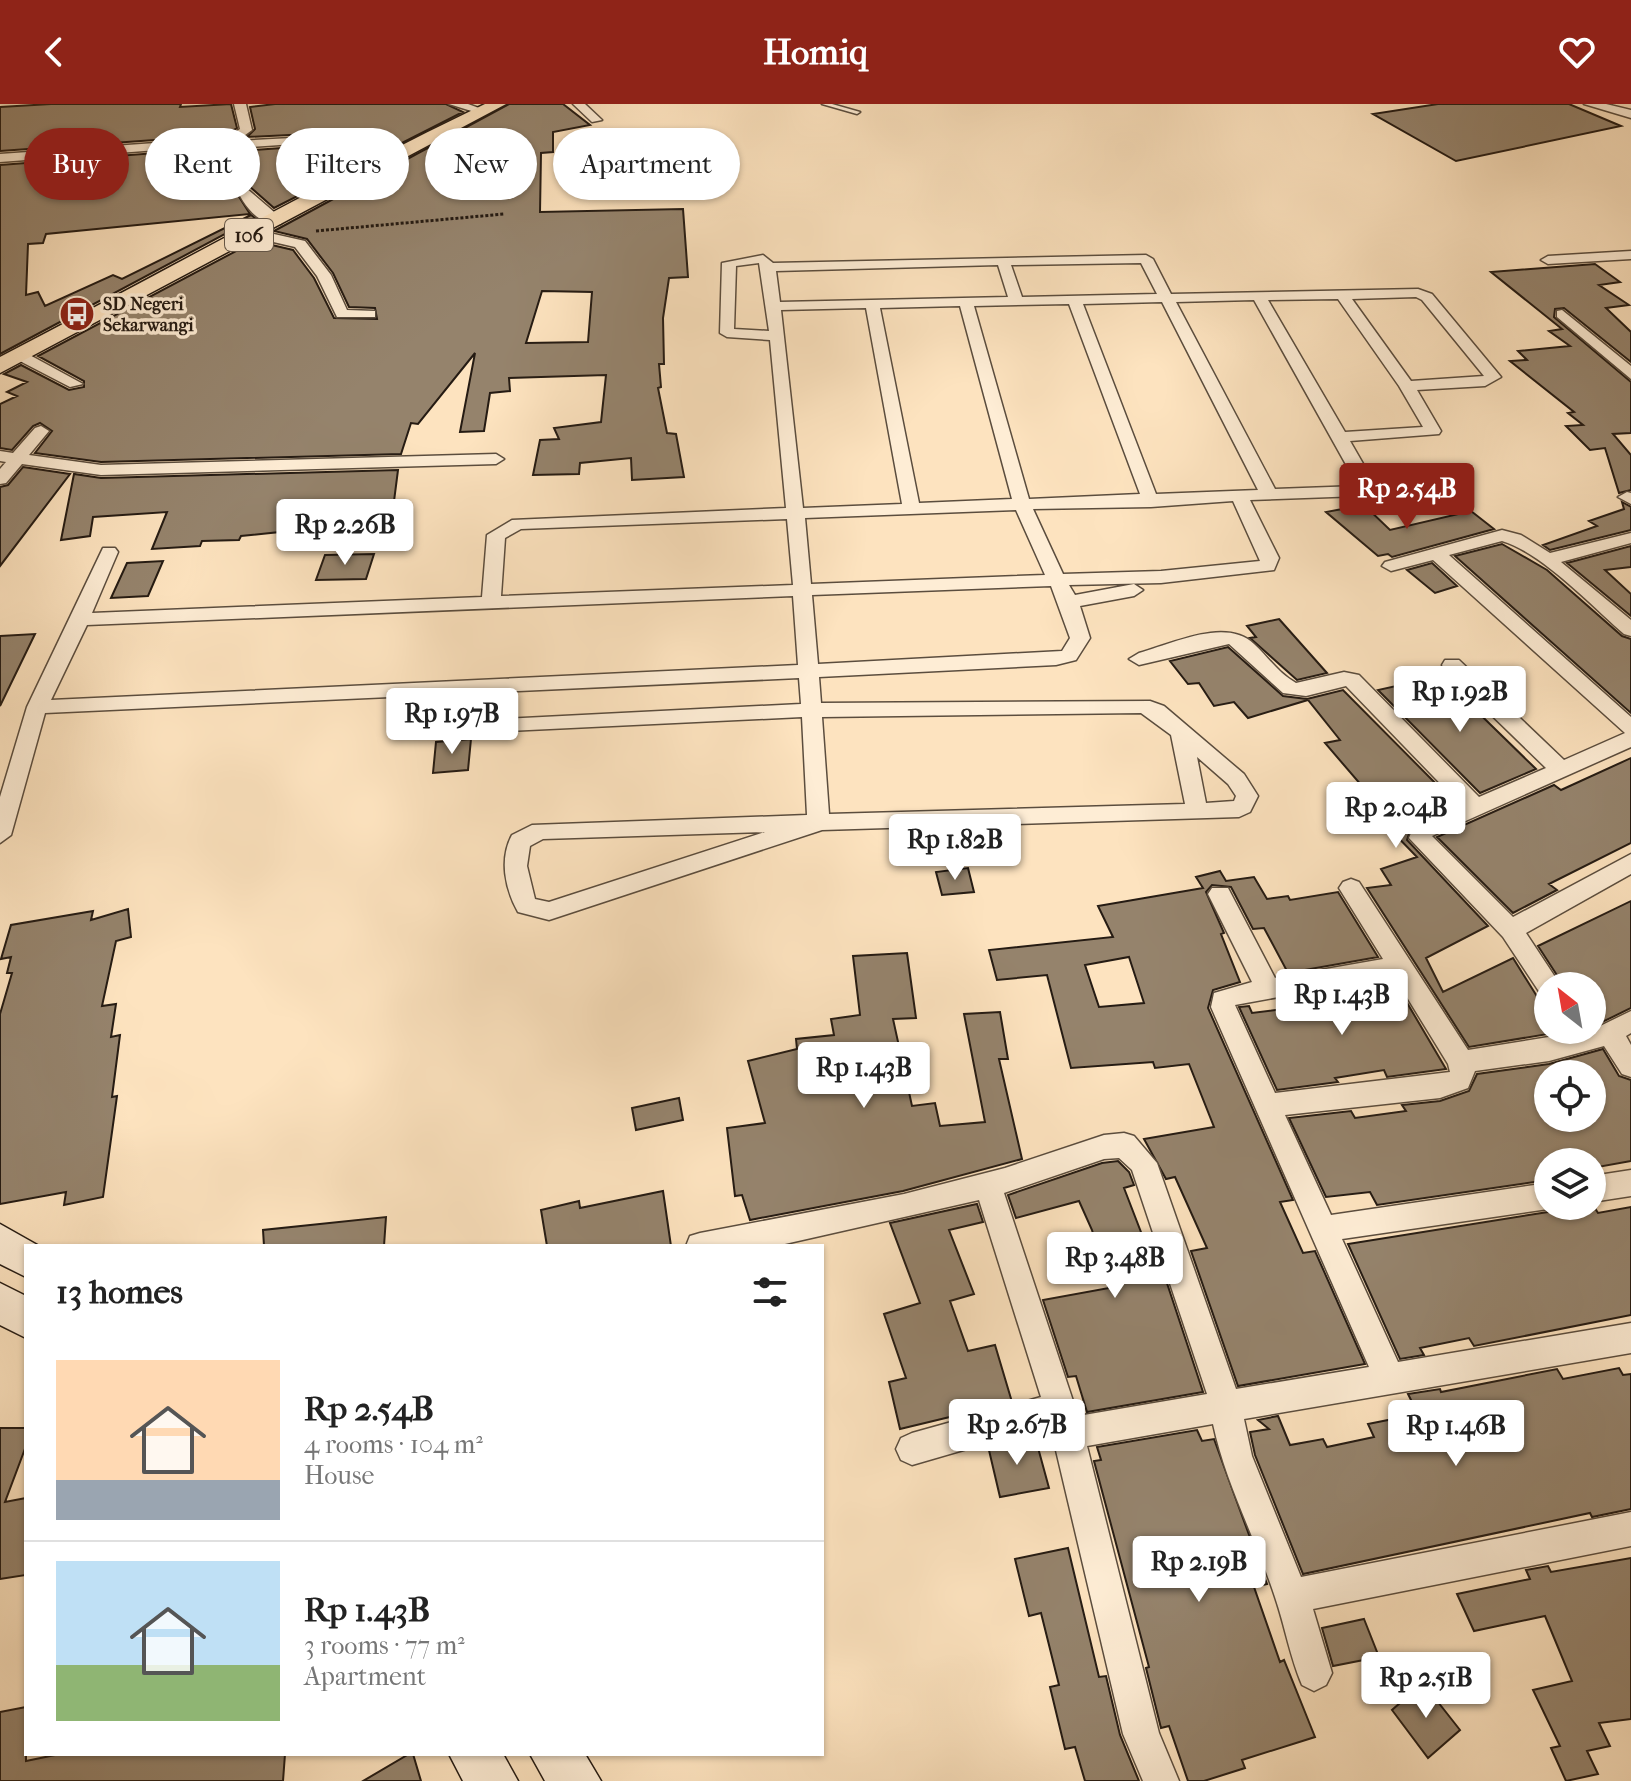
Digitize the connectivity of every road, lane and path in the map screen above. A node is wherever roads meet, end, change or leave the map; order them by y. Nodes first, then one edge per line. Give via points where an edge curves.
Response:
1 (240, 104) edge
2 (455, 104) edge
3 (579, 104) edge
4 (825, 104) edge
5 (1590, 104) edge
6 (489, 107) edge
7 (857, 112) dead end
8 (1631, 114) edge
9 (596, 120) dead end
10 (246, 128) edge
11 (145, 149) edge
12 (0, 158) edge
13 (248, 200) edge
14 (504, 214) dead end
15 (276, 221) junction
16 (252, 233) junction
17 (1631, 255) edge
18 (1548, 260) dead end
19 (1003, 261) junction
20 (769, 267) junction
21 (1342, 294) junction
22 (1258, 295) junction
23 (1167, 297) junction
24 (1074, 298) junction
25 (1016, 301) junction
26 (966, 302) junction
27 (872, 304) junction
28 (774, 306) junction
29 (370, 314) dead end
30 (1562, 314) dead end
31 (777, 336) junction
32 (21, 356) junction
33 (0, 366) edge
34 (1631, 375) edge
35 (1614, 378) dead end
36 (75, 384) dead end
37 (1407, 386) junction
38 (41, 431) dead end
39 (1340, 437) junction
40 (0, 456) edge
41 (21, 459) junction
42 (496, 459) dead end
43 (0, 479) edge
44 (1270, 496) junction
45 (1240, 497) junction
46 (1151, 502) junction
47 (1023, 507) junction
48 (912, 509) junction
49 (795, 511) junction
50 (1631, 538) edge
51 (109, 552) dead end
52 (1436, 553) junction
53 (1546, 560) junction
54 (1391, 566) dead end
55 (1161, 577) junction
56 (1057, 580) junction
57 (803, 589) junction
58 (491, 602) junction
59 (1069, 602) junction
60 (80, 619) junction
61 (1631, 630) edge
62 (1139, 659) dead end
63 (1452, 665) dead end
64 (810, 671) junction
65 (37, 707) junction
66 (813, 710) junction
67 (489, 725) dead end
68 (1631, 728) edge
69 (1181, 731) junction
70 (1631, 739) edge
71 (1561, 770) junction
72 (1476, 807) junction
73 (1197, 811) junction
74 (818, 823) junction
75 (0, 835) edge
76 (1631, 863) edge
77 (1351, 888) dead end
78 (1220, 894) dead end
79 (1511, 930) junction
80 (1397, 966) junction
81 (1540, 972) edge
82 (1268, 989) junction
83 (1606, 1037) edge
84 (1546, 1044) edge
85 (1461, 1062) junction
86 (1631, 1066) edge
87 (1267, 1105) junction
88 (1631, 1183) edge
89 (988, 1186) junction
90 (1606, 1187) edge
91 (1534, 1198) edge
92 (1322, 1229) junction
93 (0, 1242) edge
94 (711, 1244) edge
95 (24, 1258) edge
96 (0, 1302) edge
97 (24, 1318) edge
98 (1631, 1338) edge
99 (1390, 1379) junction
100 (1225, 1405) junction
101 (1063, 1420) junction
102 (912, 1449) dead end
103 (1631, 1529) edge
104 (1292, 1596) junction
105 (1314, 1673) dead end
106 (474, 1756) edge
107 (556, 1756) edge
108 (493, 1781) edge
109 (576, 1781) edge
110 (1161, 1781) edge

1 - 10 street
2 - 6 street
3 - 9 street
4 - 7 lane
5 - 8 street
6 - 15 main road, 106
11 - 12 street
13 - 15 street
14 - 15 path via 323,232
15 - 16 main road, 106
16 - 29 street via 300,244 324,275 342,314
16 - 32 main road, 106
17 - 18 street
19 - 20 street
19 - 23 street via 1146,259
19 - 25 street
20 - 28 street
20 - 31 street via 763,259 729,263 727,333
21 - 22 street
21 - 37 street
21 - 37 street via 1423,295 1493,377
22 - 23 street
22 - 39 street
23 - 24 street
23 - 44 street
24 - 25 street
24 - 46 street
25 - 26 street
26 - 27 street
26 - 47 street
27 - 28 street
27 - 48 street
28 - 31 street
30 - 34 street
31 - 49 street
32 - 33 main road, 106
32 - 36 street
34 - 35 street
37 - 39 street via 1433,431
38 - 41 street
39 - 44 street via 1368,488
40 - 41 street
41 - 42 street via 101,470
41 - 43 street
44 - 45 street
45 - 46 street
45 - 55 street via 1270,558 1268,566
46 - 47 street
47 - 48 street
47 - 56 street
48 - 49 street
49 - 57 street
49 - 58 street via 518,524 496,535
50 - 53 street
51 - 60 street
52 - 53 street via 1505,535
52 - 54 street
52 - 68 street
53 - 61 street
55 - 56 street
55 - 59 street via 1140,588
56 - 57 street
56 - 59 street
57 - 58 street
57 - 64 street
58 - 60 street
59 - 64 street via 1080,638 1069,656
60 - 65 street
62 - 72 street via 1233,638 1291,688 1309,690 1342,678 1352,680
63 - 71 street
64 - 65 street
64 - 66 street
65 - 75 street
66 - 67 street
66 - 69 street via 1143,706
66 - 74 street
69 - 73 street
69 - 73 street via 1236,779 1247,796 1231,811
70 - 71 street
71 - 72 street
72 - 79 street via 1422,831 1420,838
73 - 74 street
74 - 74 street via 549,911 526,906 517,881 514,854 520,841 540,831
76 - 79 street
77 - 80 street
78 - 82 street
79 - 81 street
80 - 82 street
80 - 85 street
82 - 87 street via 1223,1000
83 - 86 street
84 - 85 street
85 - 87 street via 1459,1080 1440,1087
87 - 92 street
88 - 90 street
89 - 94 street via 884,1213
89 - 100 street via 1104,1147 1124,1145 1136,1153
89 - 101 street
91 - 92 street
92 - 99 street
93 - 95 main road
96 - 97 main road
98 - 99 street
99 - 100 street
100 - 101 street
100 - 104 street via 1236,1456
101 - 102 street
101 - 110 street via 1141,1734
103 - 104 street
104 - 105 street
106 - 108 main road
107 - 109 main road

